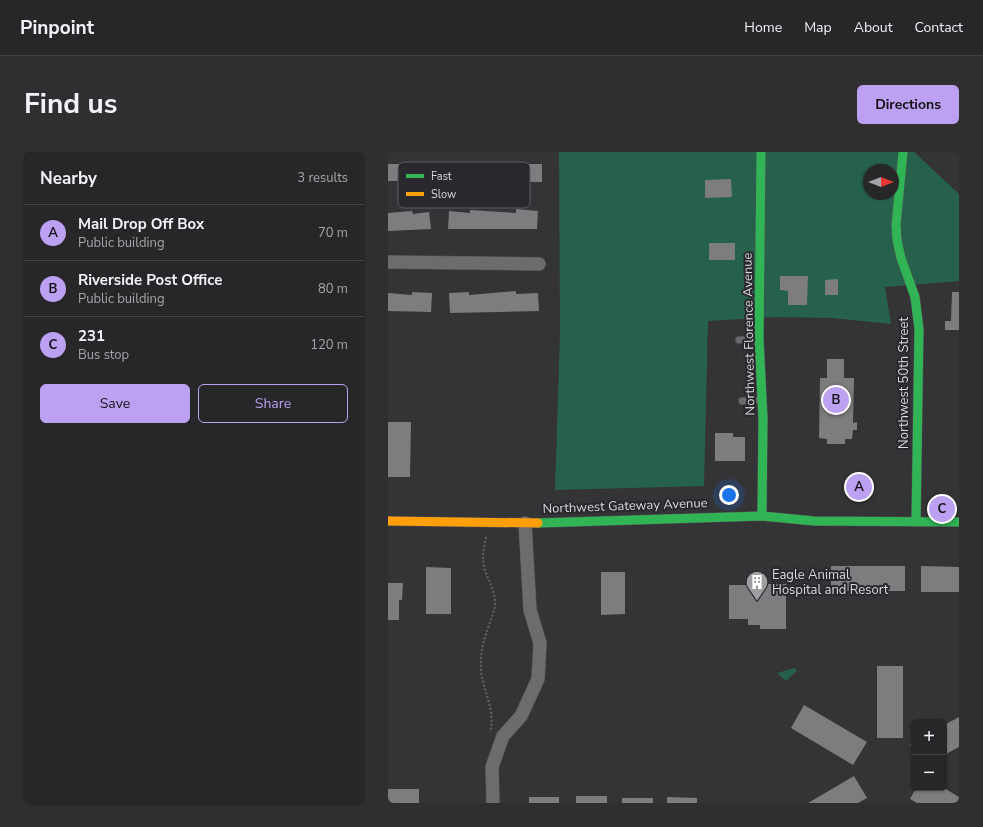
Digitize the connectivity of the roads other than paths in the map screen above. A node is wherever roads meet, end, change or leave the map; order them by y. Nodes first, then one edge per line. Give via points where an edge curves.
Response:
1 (762, 152) edge
2 (903, 152) edge
3 (388, 262) edge
4 (539, 264) dead end
5 (760, 339) junction
6 (739, 340) dead end
7 (742, 400) dead end
8 (763, 400) junction
9 (762, 516) junction
10 (388, 521) edge
11 (525, 522) junction
12 (916, 522) junction
13 (959, 522) edge
14 (493, 803) edge

1 - 5 street, Northwest Florence Avenue
2 - 12 street, Northwest 50th Street via 897,203 897,240 915,297 919,329
3 - 4 street
5 - 6 lane
5 - 8 street, Northwest Florence Avenue
7 - 8 lane
8 - 9 street, Northwest Florence Avenue
9 - 11 street, Northwest Gateway Avenue
9 - 12 street, Northwest Gateway Avenue via 814,521
10 - 11 street, Northwest Gateway Avenue
11 - 14 street via 530,610 540,643 538,679 521,716 503,736 492,767
12 - 13 street, Northwest Gateway Avenue

